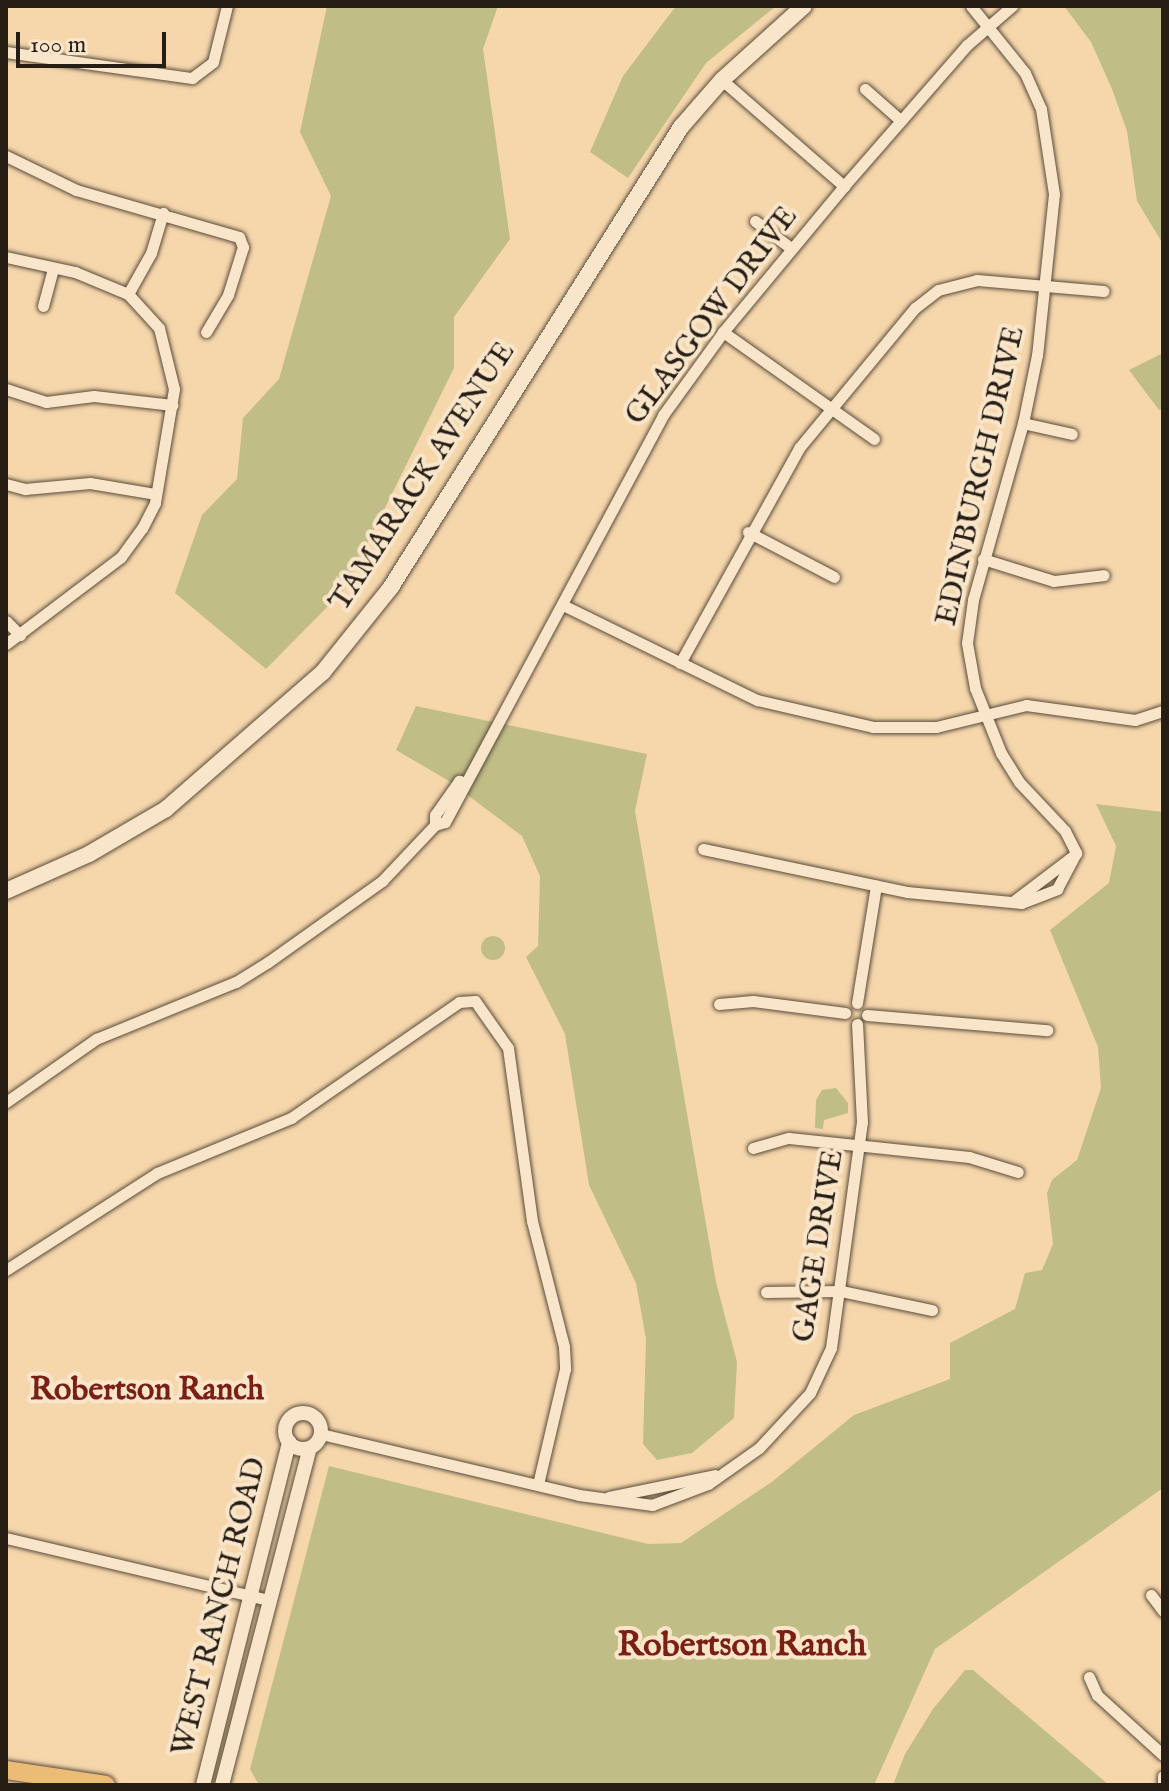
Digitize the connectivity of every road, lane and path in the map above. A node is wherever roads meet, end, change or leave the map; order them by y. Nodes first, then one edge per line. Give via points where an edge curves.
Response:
1 (227, 6) edge
2 (804, 6) edge
3 (971, 6) edge
4 (1012, 6) edge
5 (989, 26) junction
6 (6, 52) edge
7 (722, 80) junction
8 (865, 89) dead end
9 (900, 120) junction
10 (6, 156) edge
11 (844, 186) junction
12 (163, 213) junction
13 (755, 221) dead end
14 (792, 249) junction
15 (6, 257) edge
16 (53, 268) junction
17 (1046, 286) junction
18 (1104, 291) dead end
19 (128, 294) junction
20 (43, 306) dead end
21 (206, 332) dead end
22 (723, 332) junction
23 (6, 389) edge
24 (172, 405) junction
25 (830, 408) junction
26 (1023, 423) junction
27 (1072, 434) dead end
28 (874, 439) dead end
29 (6, 484) edge
30 (156, 494) junction
31 (748, 532) junction
32 (983, 559) junction
33 (1104, 575) dead end
34 (834, 577) dead end
35 (565, 606) junction
36 (6, 621) edge
37 (20, 635) junction
38 (6, 644) edge
39 (680, 663) junction
40 (1163, 711) edge
41 (984, 715) junction
42 (703, 849) dead end
43 (876, 886) junction
44 (6, 891) edge
45 (857, 1003) junction
46 (719, 1004) dead end
47 (845, 1013) junction
48 (867, 1015) junction
49 (857, 1024) junction
50 (1047, 1030) dead end
51 (6, 1102) edge
52 (859, 1146) junction
53 (753, 1148) dead end
54 (1018, 1172) dead end
55 (6, 1270) edge
56 (841, 1291) junction
57 (766, 1292) dead end
58 (932, 1310) dead end
59 (321, 1434) junction
60 (289, 1442) junction
61 (310, 1448) junction
62 (538, 1484) junction
63 (665, 1492) junction
64 (609, 1497) junction
65 (6, 1538) edge
66 (1151, 1595) dead end
67 (248, 1596) junction
68 (268, 1600) junction
69 (1163, 1611) edge
70 (1089, 1677) dead end
71 (1163, 1755) edge
72 (6, 1770) edge
73 (1163, 1776) edge
74 (106, 1785) edge
75 (203, 1785) edge
76 (222, 1785) edge
77 (1163, 1785) edge

1 - 6 street via 213,62 192,78
2 - 7 main road, TAMARACK AVENUE
3 - 5 street, EDINBURGH DRIVE
4 - 5 street, GLASGOW DRIVE
5 - 9 street, GLASGOW DRIVE
5 - 17 street, EDINBURGH DRIVE via 1025,73 1041,109 1053,168
7 - 11 street
7 - 44 main road, TAMARACK AVENUE via 650,171 391,587 323,672 166,809 89,854
8 - 9 street
9 - 11 street, GLASGOW DRIVE
10 - 12 street via 76,190
11 - 14 street, GLASGOW DRIVE
12 - 19 street via 151,253
12 - 21 street via 231,231 243,247 228,295
13 - 14 street
14 - 22 street, GLASGOW DRIVE
15 - 16 street
16 - 19 street
16 - 20 street
17 - 18 street
17 - 25 street via 977,280 938,290 915,308
17 - 26 street, EDINBURGH DRIVE
19 - 24 street via 162,333 171,360
22 - 25 street
22 - 35 street, GLASGOW DRIVE via 636,458
23 - 24 street via 46,402 94,396
24 - 30 street
25 - 28 street
25 - 31 street
26 - 27 street
26 - 32 street, EDINBURGH DRIVE
29 - 30 street via 25,489 90,483
30 - 37 street via 142,528 121,557
31 - 34 street
31 - 39 street
32 - 33 street via 1054,581
32 - 41 street, EDINBURGH DRIVE via 967,643
35 - 39 street
35 - 51 street, GLASGOW DRIVE via 465,783 459,781 435,815 435,825 382,881 236,982 96,1039
36 - 37 street
37 - 38 street
39 - 41 street via 757,700 873,727 936,727
40 - 41 street via 1135,720 1038,704
41 - 43 street, EDINBURGH DRIVE via 1019,782 1065,831 1076,853 1039,892 1014,901 952,899
42 - 43 street
43 - 45 street
45 - 47 street
45 - 48 street
46 - 47 street via 753,1001
47 - 49 street
48 - 49 street
48 - 50 street
49 - 52 street, GAGE DRIVE
52 - 53 street via 789,1138
52 - 54 street via 969,1157
52 - 56 street, GAGE DRIVE
55 - 62 street via 157,1173 291,1118 459,1002 484,1006 508,1048 532,1221 564,1347 565,1369
56 - 57 street
56 - 58 street
56 - 63 street, GAGE DRIVE via 831,1348 810,1393 766,1442 715,1475
59 - 60 street via 315,1418 298,1413 286,1425
59 - 61 street
59 - 62 street, GAGE DRIVE
60 - 61 street
60 - 67 street, WEST RANCH ROAD
61 - 68 street, WEST RANCH ROAD
62 - 64 street, GAGE DRIVE
63 - 64 street, GAGE DRIVE via 649,1485
63 - 64 street, GAGE DRIVE via 652,1505
65 - 67 street
66 - 69 street
67 - 68 street
67 - 75 street, WEST RANCH ROAD
68 - 76 street, WEST RANCH ROAD
70 - 71 street via 1097,1695
72 - 74 main road
73 - 77 street

